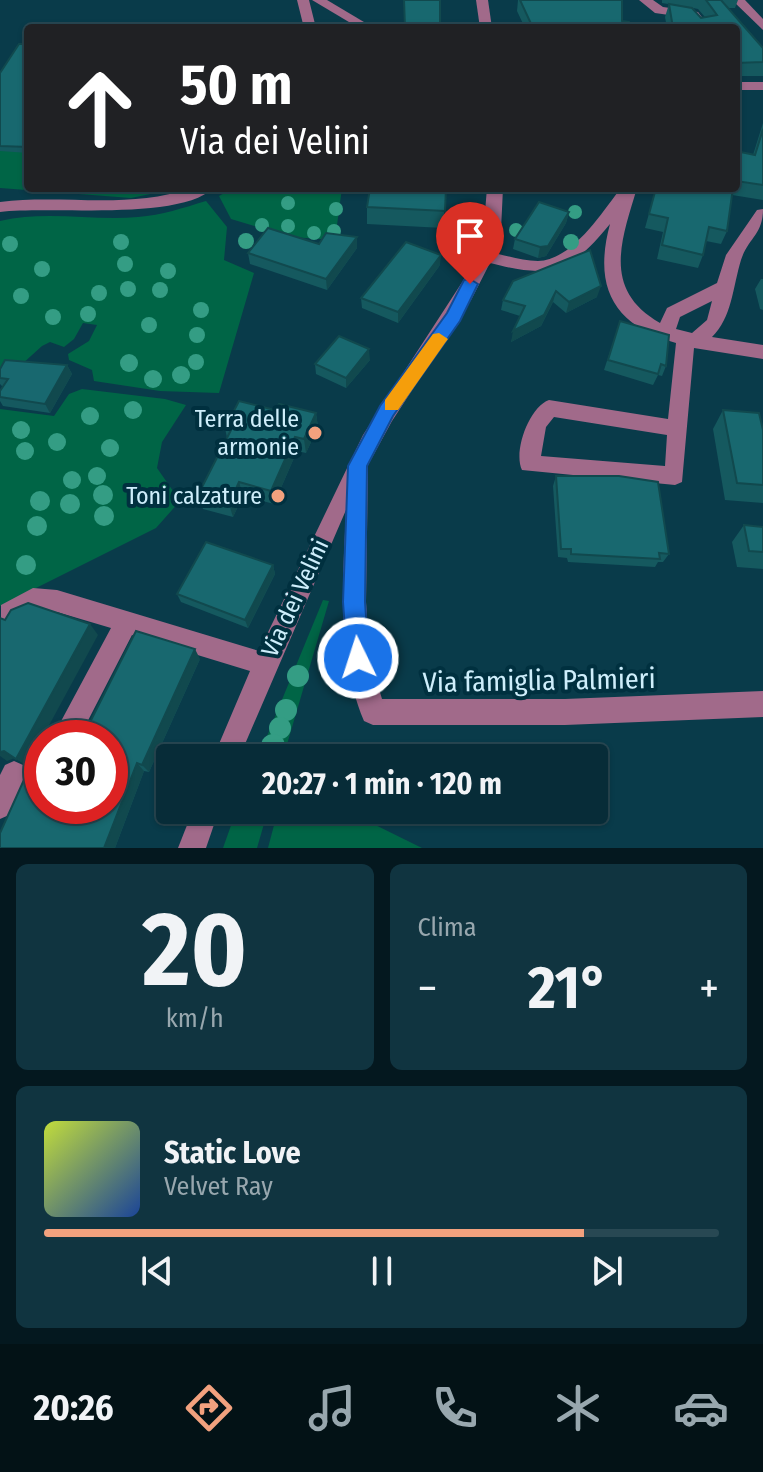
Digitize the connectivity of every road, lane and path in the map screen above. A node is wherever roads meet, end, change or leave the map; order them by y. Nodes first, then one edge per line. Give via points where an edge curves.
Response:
1 (306, 0) edge
2 (318, 0) edge
3 (482, 0) edge
4 (645, 0) edge
5 (738, 0) edge
6 (309, 24) edge
7 (336, 24) edge
8 (361, 24) edge
9 (485, 24) edge
10 (701, 24) edge
11 (763, 26) edge
12 (763, 85) edge
13 (740, 86) edge
14 (192, 192) edge
15 (495, 192) edge
16 (626, 192) edge
17 (628, 192) edge
18 (0, 204) edge
19 (763, 214) edge
20 (483, 256) junction
21 (722, 288) junction
22 (665, 333) junction
23 (691, 339) junction
24 (763, 352) edge
25 (677, 429) junction
26 (358, 466) junction
27 (9, 613) edge
28 (128, 620) junction
29 (264, 664) junction
30 (763, 704) edge
31 (75, 720) edge
32 (232, 744) edge
33 (14, 774) edge
34 (0, 806) edge
35 (201, 824) edge
36 (192, 848) edge

1 - 6 street
1 - 7 street
2 - 8 street
3 - 9 street
4 - 10 street via 652,8 694,15
5 - 11 street
12 - 13 street
14 - 18 street via 148,205
15 - 20 street, Via dei Velini via 490,241
16 - 20 street via 571,256 553,266
17 - 22 street via 614,247 613,280 644,324
19 - 21 street via 734,255
20 - 26 street, Via dei Velini via 454,316 387,411
21 - 22 street via 673,313
21 - 23 street via 715,323
22 - 23 street
23 - 24 street
23 - 25 street
25 - 25 street via 549,408 536,425 529,464 675,476
26 - 29 street, Via dei Velini
26 - 30 street, Via famiglia Palmieri via 354,602 358,658 373,712
27 - 28 street via 33,599
28 - 29 street
28 - 31 street
29 - 32 street, Via dei Velini
33 - 34 street
35 - 36 street

